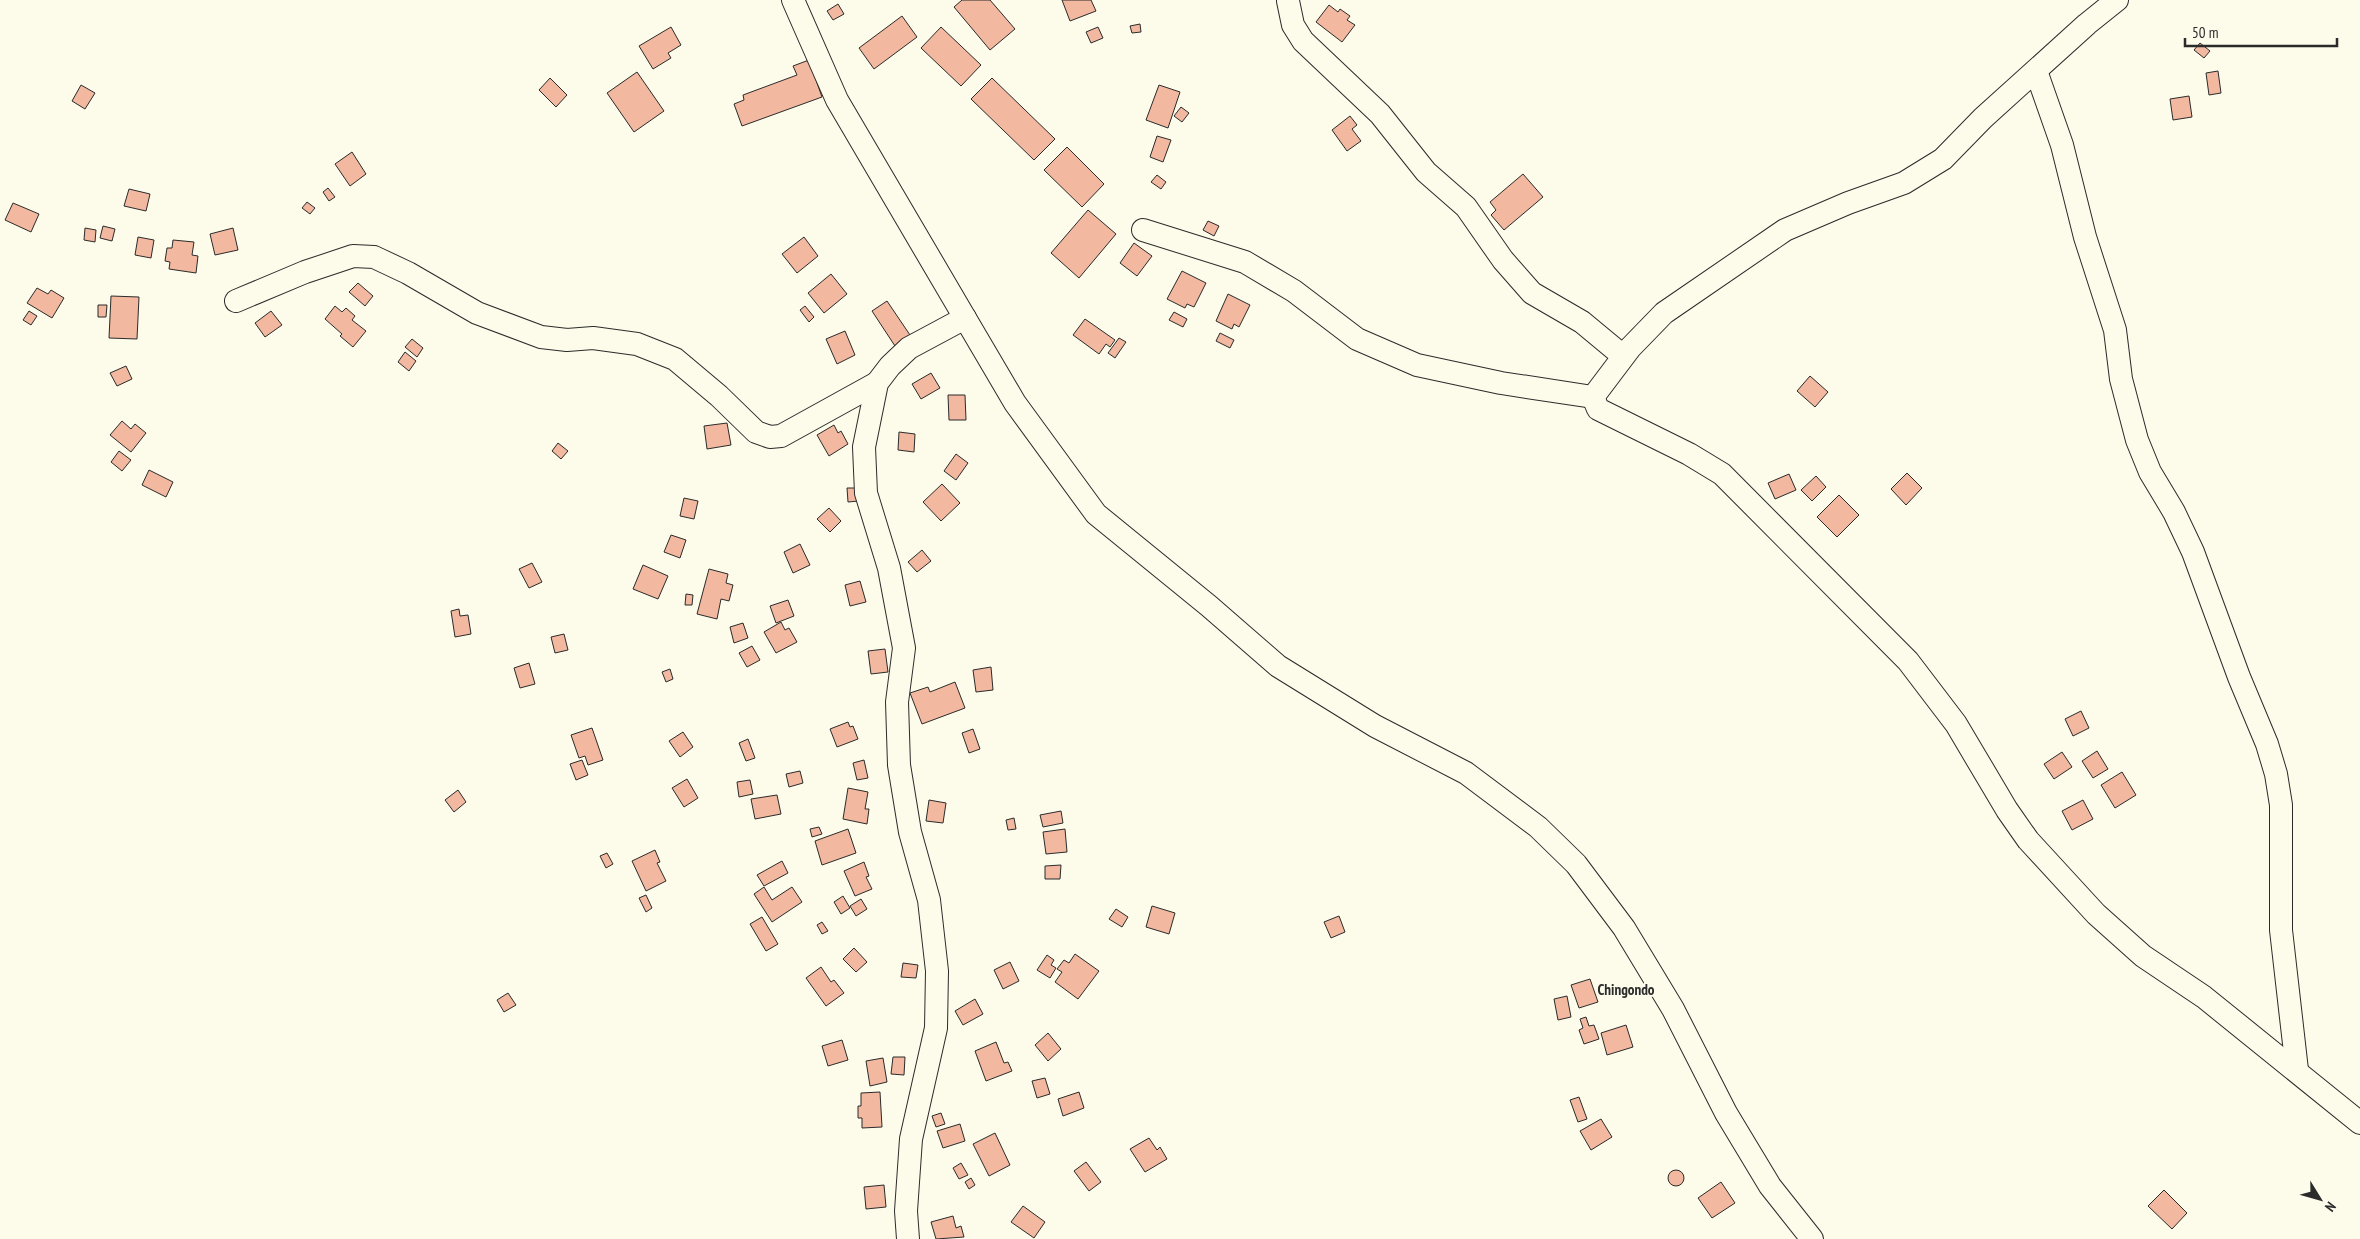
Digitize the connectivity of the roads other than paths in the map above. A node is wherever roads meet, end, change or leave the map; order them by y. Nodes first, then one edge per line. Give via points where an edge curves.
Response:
1 (793, 0) edge
2 (2117, 0) edge
3 (1288, 1) dead end
4 (2036, 71) junction
5 (1143, 230) dead end
6 (236, 301) dead end
7 (965, 318) junction
8 (1623, 356) junction
9 (877, 384) junction
10 (1593, 397) junction
11 (2297, 1070) junction
12 (2360, 1122) edge
13 (908, 1239) edge
14 (1812, 1239) edge

1 - 7 street via 837,100
2 - 4 street
3 - 8 street via 1293,25 1302,41 1380,114 1426,172 1466,207 1503,260 1532,293 1582,322
4 - 8 street via 1943,159 1904,183 1785,230 1664,313
4 - 11 street via 2062,144 2115,330 2121,379 2137,440 2150,472 2193,552 2276,774 2281,805 2281,930
5 - 10 street via 1245,262 1294,291 1357,339 1417,365 1501,384
6 - 9 street via 353,256 374,257 477,313 541,337 593,338 637,344 674,359 720,396 756,432 770,437 781,436
7 - 9 street via 909,348
7 - 14 street via 1015,403 1096,514 1278,666 1375,726 1466,774 1538,827 1576,864 1634,944 1673,1009 1726,1113 1770,1186
8 - 10 street
9 - 13 street via 864,447 866,493 889,568 904,648 897,702 899,765 910,832 929,900 937,971 936,1028 911,1139 906,1211
10 - 11 street via 1598,409 1722,474 1908,661 1956,724 2028,840 2096,914 2143,956 2204,997
11 - 12 street

